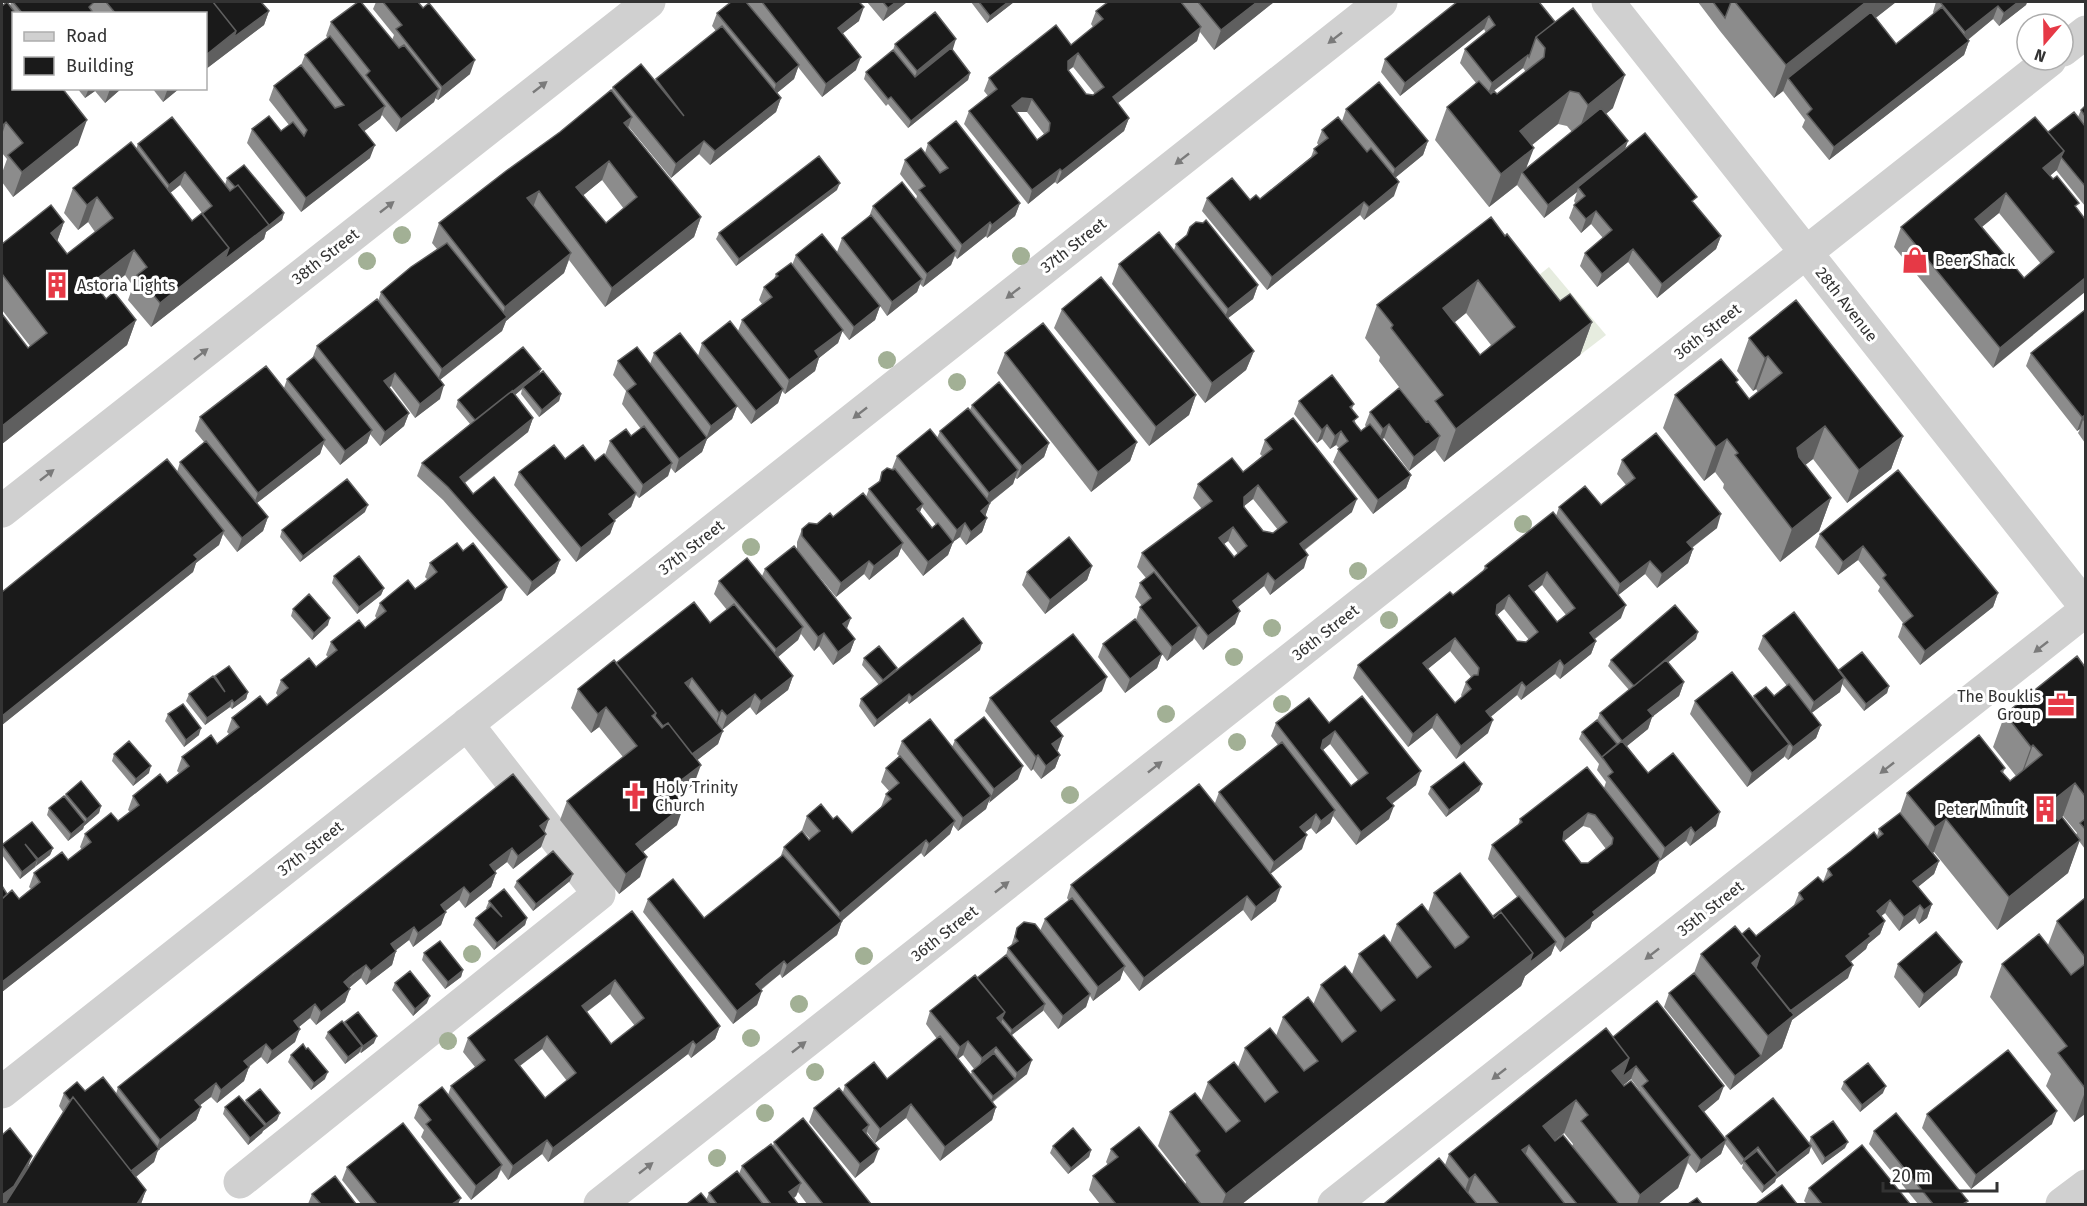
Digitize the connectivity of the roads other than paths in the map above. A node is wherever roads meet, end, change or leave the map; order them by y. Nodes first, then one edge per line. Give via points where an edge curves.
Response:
1 (649, 2) edge
2 (1381, 2) edge
3 (1608, 2) edge
4 (2035, 72) edge
5 (1806, 252) junction
6 (2, 511) edge
7 (2085, 608) edge
8 (467, 724) junction
9 (2, 1092) edge
10 (240, 1182) dead end
11 (2085, 1186) edge
12 (600, 1204) edge
13 (1334, 1204) edge
14 (2062, 1204) edge

6 -> 1 street, 38th Street
2 -> 8 street, 37th Street
3 - 5 street, 28th Avenue
4 - 5 street, 36th Street
5 - 7 street, 28th Avenue
12 -> 5 street, 36th Street
7 -> 13 street, 35th Street via 2048,642
8 - 9 street, 37th Street
8 - 10 street via 599,894
11 - 14 street

